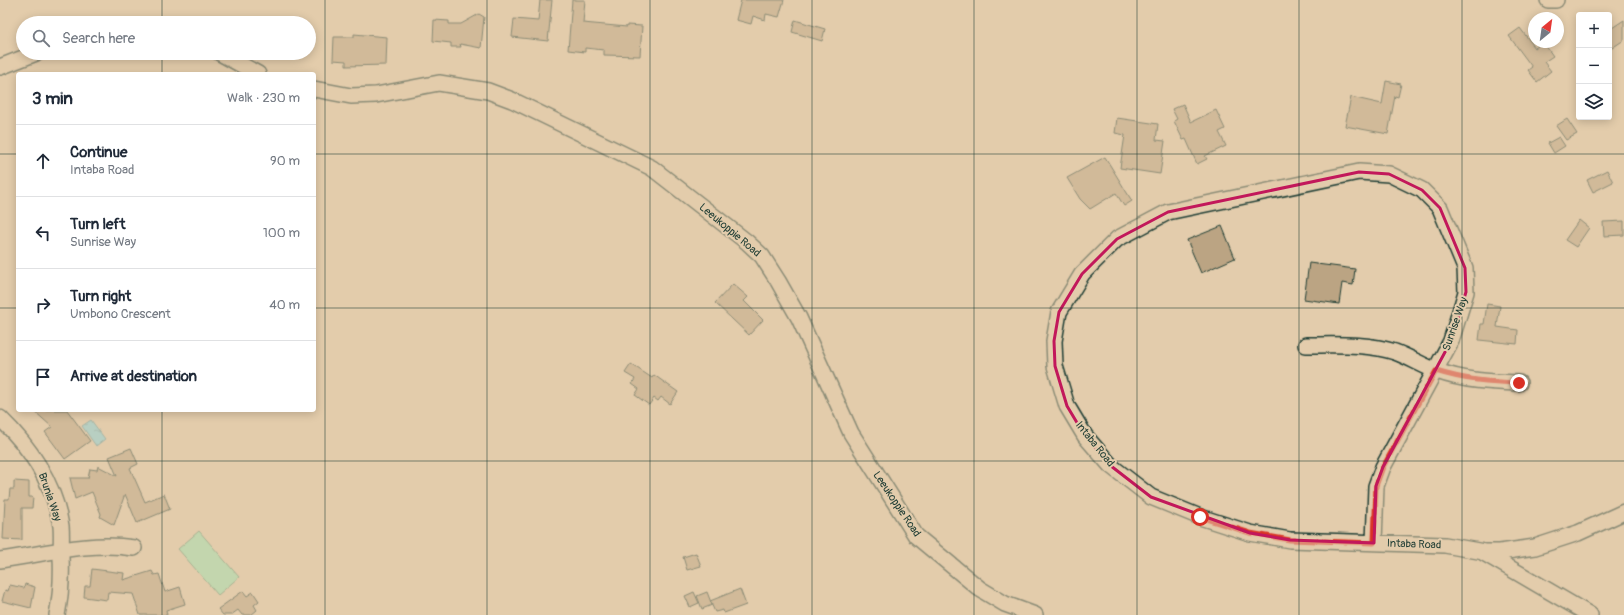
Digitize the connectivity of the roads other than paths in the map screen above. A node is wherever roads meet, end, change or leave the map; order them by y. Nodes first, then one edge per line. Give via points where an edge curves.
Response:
1 (1548, 0) edge
2 (1556, 0) edge
3 (18, 60) edge
4 (233, 60) edge
5 (0, 67) edge
6 (254, 72) edge
7 (316, 89) edge
8 (1266, 193) joint
9 (1306, 344) dead end
10 (1436, 371) junction
11 (1519, 383) dead end
12 (0, 418) edge
13 (1624, 512) edge
14 (1374, 543) junction
15 (134, 548) dead end
16 (61, 551) junction
17 (1484, 552) junction
18 (0, 560) edge
19 (57, 615) edge
20 (1035, 615) edge
21 (1590, 615) edge

1 - 2 street
3 - 5 street
4 - 6 street
7 - 20 street, Leeukoppie Road via 351,96 376,95 439,83 488,90 652,168 671,181 762,256 799,318 851,433 916,536 980,590 1005,604
8 - 10 street, Sunrise Way via 1359,172 1390,174 1422,190 1440,208 1465,268 1466,292 1451,341
8 - 14 street, Intaba Road via 1168,212 1117,239 1082,274 1060,312 1054,341 1055,366 1067,406 1085,436 1111,466 1151,497 1200,517 1250,533 1290,540
9 - 10 street via 1367,346 1395,352
10 - 11 street via 1485,382
10 - 14 street, Sunrise Way via 1383,467 1376,486
12 - 16 street, Brunia Way via 25,444 45,478 61,526
13 - 17 street, Intaba Road via 1578,533 1535,548
14 - 17 street, Intaba Road via 1444,545
15 - 16 street via 97,545
16 - 18 street
16 - 19 street, Brunia Way via 62,578
17 - 21 street, Intaba Road

